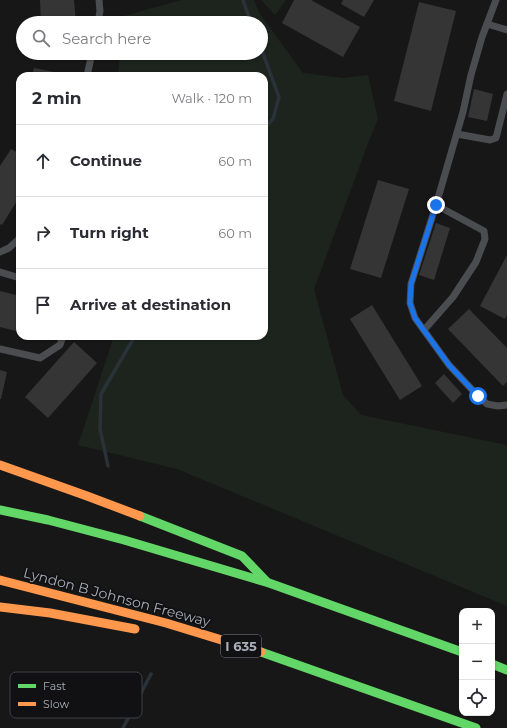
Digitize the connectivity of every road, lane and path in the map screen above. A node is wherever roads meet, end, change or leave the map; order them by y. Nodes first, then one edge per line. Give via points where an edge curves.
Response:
1 (99, 0) edge
2 (496, 0) edge
3 (99, 16) edge
4 (487, 24) junction
5 (507, 30) edge
6 (90, 60) edge
7 (88, 72) edge
8 (507, 94) edge
9 (456, 134) junction
10 (436, 205) junction
11 (16, 242) edge
12 (0, 252) edge
13 (0, 272) edge
14 (16, 277) edge
15 (424, 330) junction
16 (61, 340) edge
17 (0, 349) edge
18 (507, 405) edge
19 (0, 465) edge
20 (0, 510) edge
21 (0, 580) edge
22 (269, 583) junction
23 (0, 607) edge
24 (143, 630) dead end
25 (459, 651) edge
26 (259, 661) dead end
27 (495, 665) edge
28 (507, 670) edge
29 (371, 692) junction
30 (476, 728) edge

1 - 3 lane
2 - 4 lane
4 - 5 lane
4 - 9 lane
6 - 7 lane
8 - 9 lane via 496,138 490,140
9 - 10 lane
10 - 15 lane via 411,284 410,303 415,318
10 - 15 lane via 484,231 485,239 476,262 453,298
11 - 12 lane
13 - 14 lane
15 - 18 lane via 449,365 478,396 487,404
16 - 17 lane via 60,345 40,358
19 - 22 highway via 242,556
20 - 22 highway via 124,540
21 - 29 highway, Lyndon B Johnson Freeway / I 635 via 166,622
22 - 25 highway
23 - 24 highway via 50,612
26 - 29 highway
27 - 28 highway
29 - 30 highway, Lyndon B Johnson Freeway / I 635

